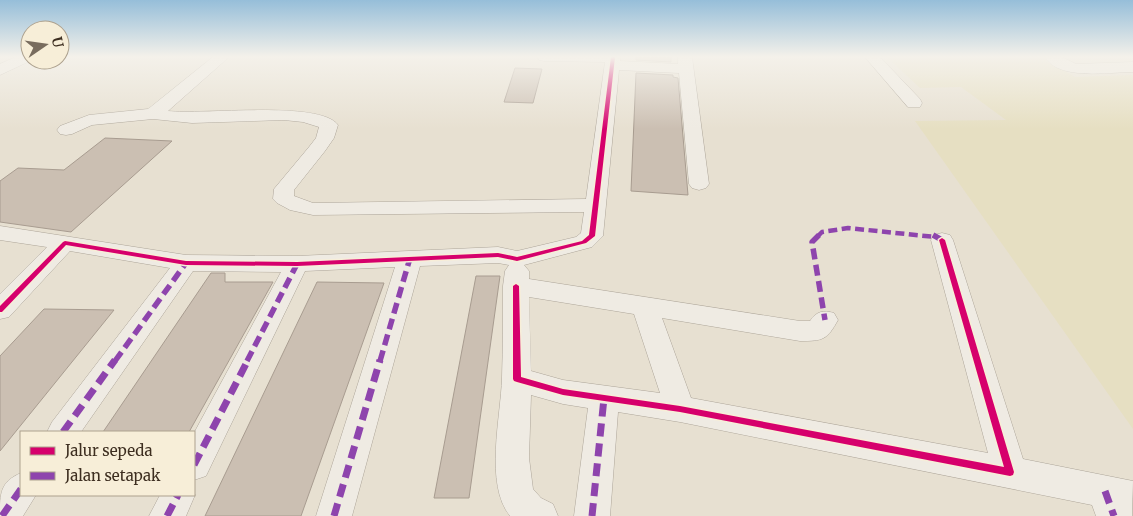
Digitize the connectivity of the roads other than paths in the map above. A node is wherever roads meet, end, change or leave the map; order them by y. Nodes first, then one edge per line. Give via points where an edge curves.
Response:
1 (193, 81) edge
2 (610, 81) edge
3 (688, 81) edge
4 (894, 81) edge
5 (914, 103) dead end
6 (153, 114) junction
7 (66, 130) dead end
8 (699, 184) dead end
9 (596, 205) junction
10 (0, 232) edge
11 (942, 240) dead end
12 (65, 243) junction
13 (410, 258) junction
14 (186, 263) junction
15 (297, 264) junction
16 (516, 272) junction
17 (645, 306) junction
18 (0, 310) edge
19 (825, 320) dead end
20 (517, 379) junction
21 (604, 398) junction
22 (680, 409) junction
23 (64, 431) edge
24 (195, 463) edge
25 (1010, 472) junction
26 (20, 490) edge
27 (177, 496) edge
28 (1117, 501) edge
29 (2, 516) edge
30 (167, 516) edge
31 (334, 516) edge
32 (540, 516) edge
33 (592, 516) edge

1 - 6 street
2 - 9 street
3 - 8 street
4 - 5 street
6 - 7 street via 89,120
6 - 9 street via 192,118 262,114 325,121 329,125 325,138 284,189 284,199 301,207
9 - 16 street via 592,236
10 - 12 street
11 - 25 street
12 - 14 street
12 - 18 street
13 - 15 street
13 - 16 street via 498,255
13 - 31 street
14 - 15 street
14 - 23 street
15 - 24 street
16 - 17 street
16 - 20 street
17 - 19 street via 800,331 817,331
17 - 22 street
20 - 21 street via 563,392
20 - 32 street via 513,474 519,501
21 - 22 street
21 - 33 street
22 - 25 street
25 - 28 street
26 - 29 street
27 - 30 street

